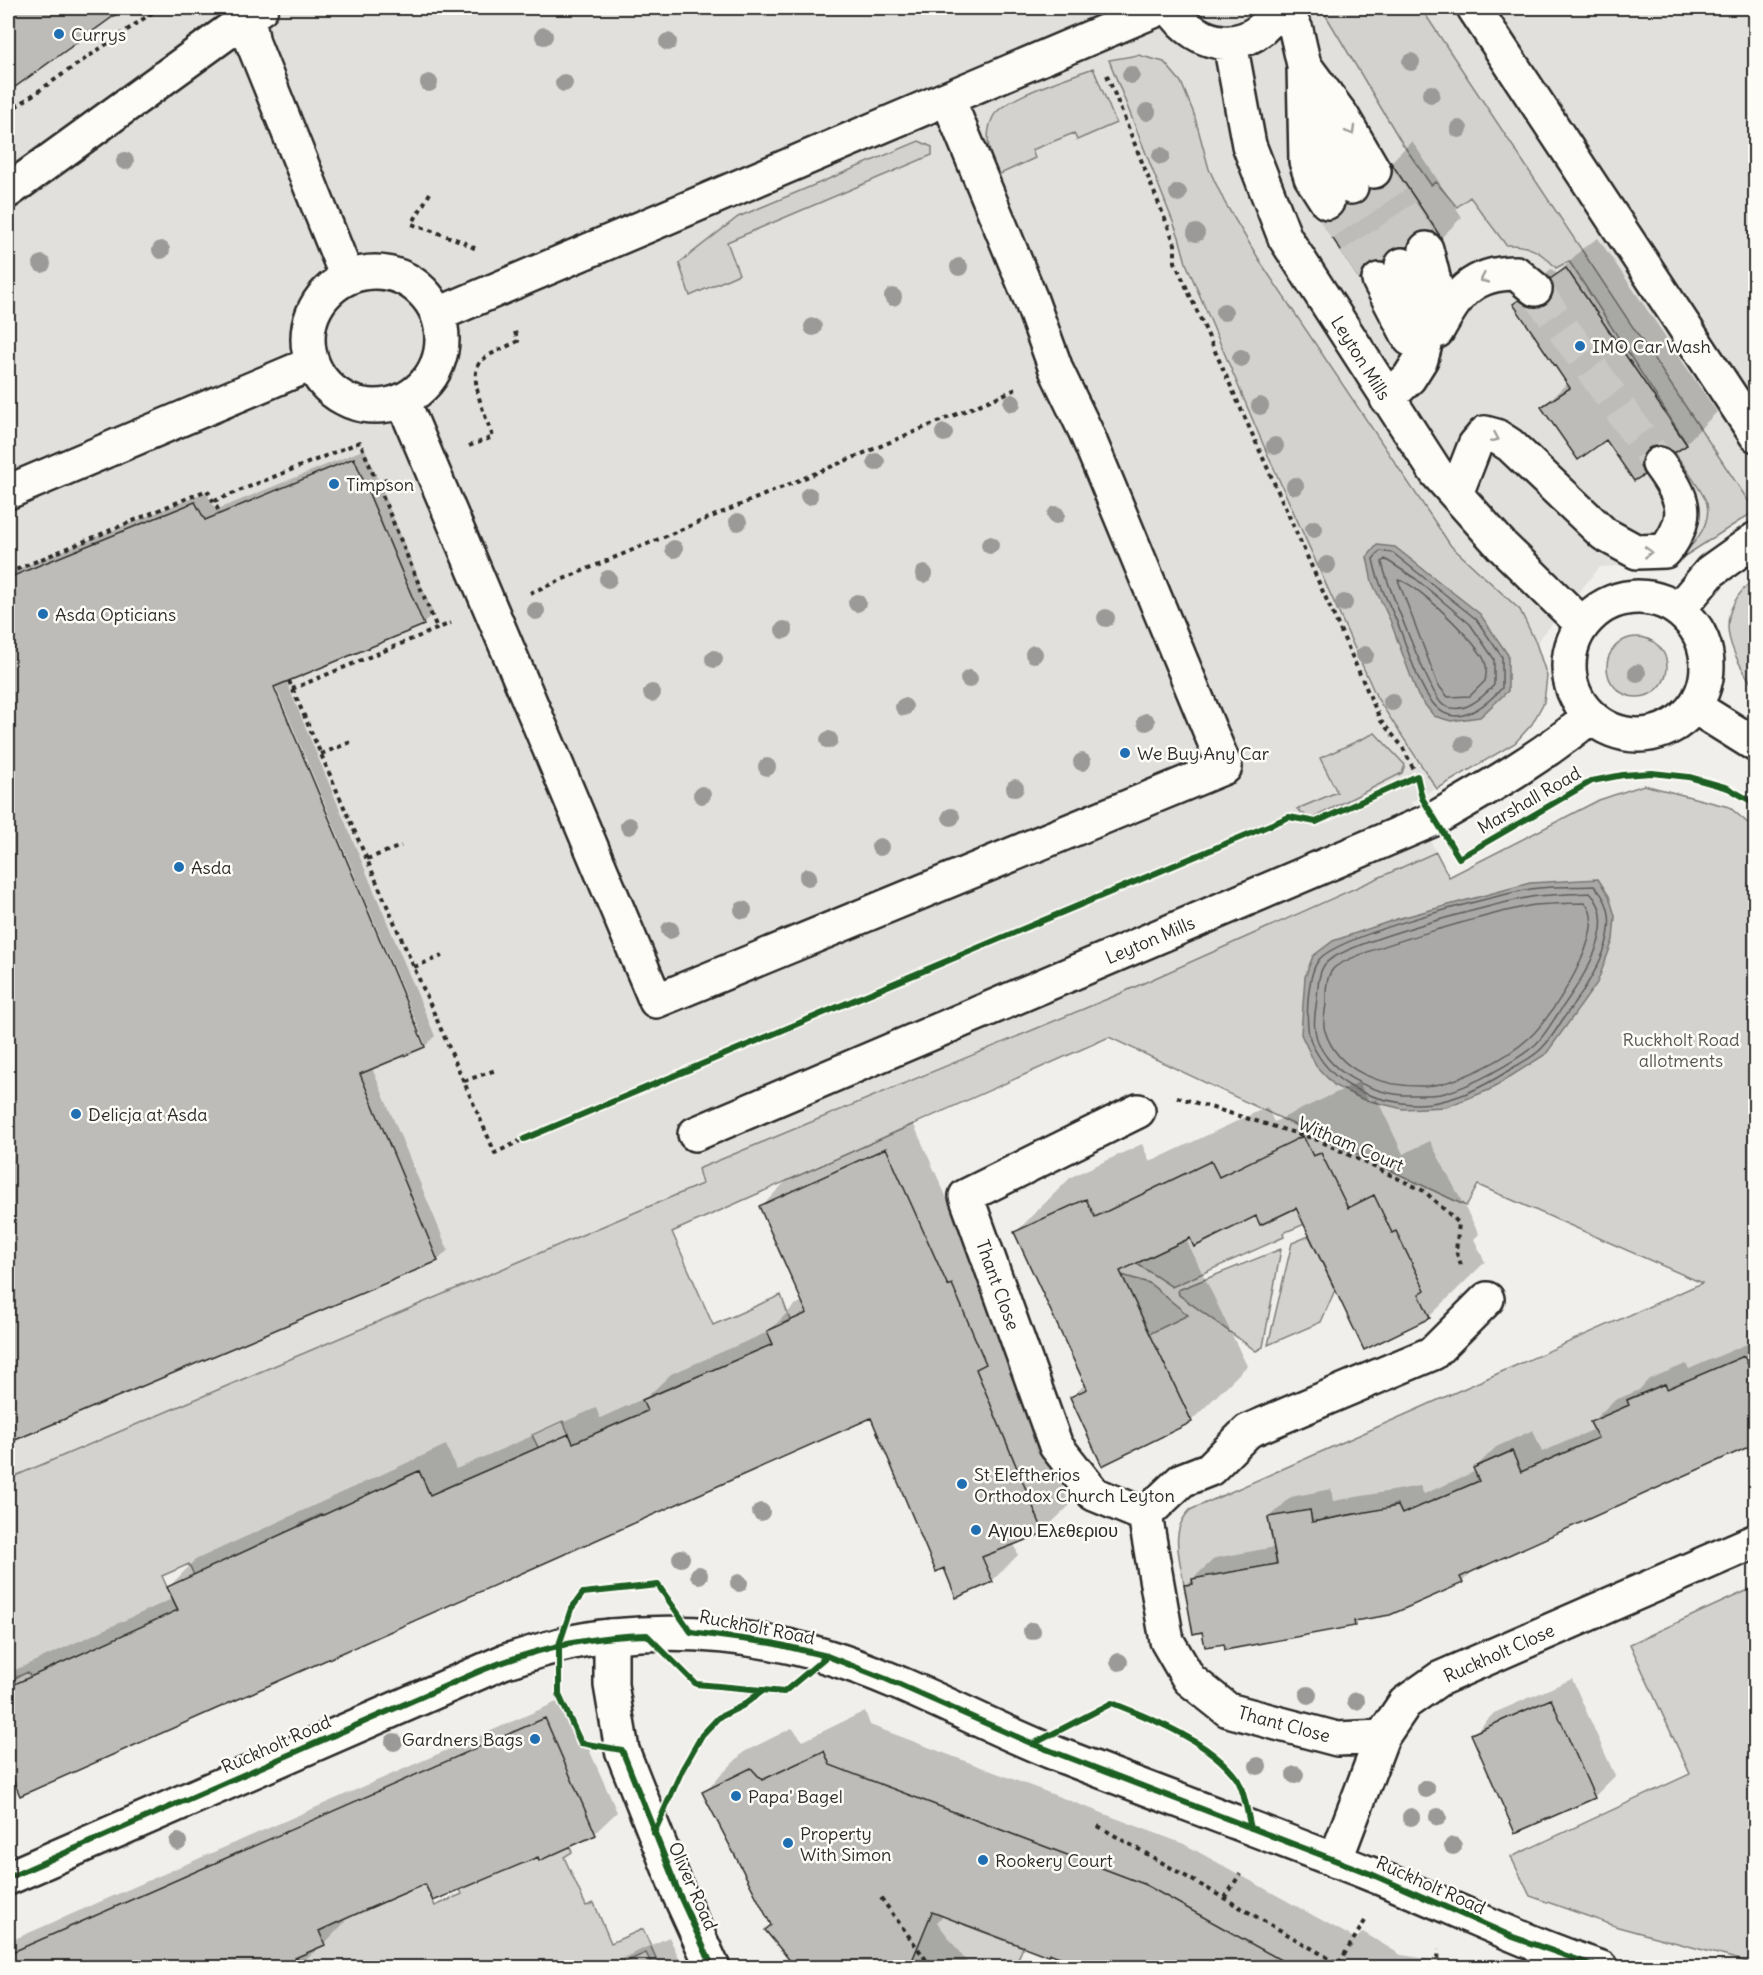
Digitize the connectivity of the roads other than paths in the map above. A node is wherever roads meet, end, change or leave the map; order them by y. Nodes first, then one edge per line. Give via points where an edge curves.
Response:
1 (1160, 8) edge
2 (1171, 8) edge
3 (1278, 8) edge
4 (1284, 8) edge
5 (1474, 8) edge
6 (255, 12) edge
7 (1230, 43) junction
8 (1304, 65) junction
9 (948, 99) junction
10 (8, 191) edge
11 (347, 278) junction
12 (1535, 289) tunnel mouth
13 (439, 315) junction
14 (1421, 359) junction
15 (311, 364) junction
16 (1387, 399) junction
17 (403, 401) junction
18 (1755, 435) edge
19 (1659, 464) tunnel mouth
20 (8, 492) edge
21 (1456, 494) junction
22 (1755, 539) edge
23 (1679, 609) junction
24 (1582, 624) junction
25 (1695, 707) junction
26 (1590, 717) junction
27 (1755, 745) edge
28 (1138, 1111) road end
29 (695, 1134) dead end
30 (1488, 1299) road end
31 (1144, 1515) junction
32 (1755, 1541) edge
33 (611, 1636) junction
34 (1382, 1737) junction
35 (1335, 1860) junction
36 (8, 1878) edge
37 (713, 1968) edge
38 (1600, 1968) edge

1 - 9 street
2 - 7 street via 1182,24 1202,39
3 - 7 street via 1272,19 1252,36
4 - 8 street via 1296,30
5 - 18 street
6 - 10 street
6 - 11 street via 253,43
7 - 16 street, Leyton Mills via 1249,145 1285,238
8 -> 8 street via 1342,117 1351,187 1311,177 1306,161
9 - 13 street
9 - 17 street via 1057,372 1086,432 1225,767 656,1001
11 - 13 street via 378,271 403,277 421,288
11 - 15 street via 336,283 314,311 308,334
12 -> 14 street via 1516,273 1498,273 1479,280 1457,295
13 - 17 street via 444,339 441,357 430,379
14 - 14 street via 1402,265 1438,297
14 - 16 street via 1409,378
15 - 17 street via 338,395 358,404 375,406
15 - 20 street
16 - 21 street, Leyton Mills via 1436,472
21 -> 19 street via 1474,445 1485,433 1496,436 1604,534 1637,552 1665,552 1684,519 1679,497
21 - 24 street, Leyton Mills via 1502,546
22 - 23 street via 1711,571
23 - 24 street via 1661,599 1626,596 1602,606
23 - 25 street via 1703,637 1708,660 1706,685
24 - 26 street via 1571,645 1568,671 1576,699
25 - 26 street via 1674,726 1642,736 1616,732
25 - 27 street
26 - 29 street, Leyton Mills via 1510,775 1434,819
28 - 31 street, Thant Close via 966,1196 1056,1446 1094,1494
30 - 31 street via 1432,1353 1248,1431 1210,1469 1182,1480
31 - 34 street, Thant Close via 1167,1641 1188,1679 1228,1710 1337,1739
32 - 34 street, Ruckholt Close via 1439,1679 1405,1703
33 - 35 street, Ruckholt Road via 691,1632 772,1642 827,1656 1033,1744
33 - 36 street, Ruckholt Road via 559,1645 480,1671
33 - 37 street, Oliver Road via 611,1685 622,1750
34 - 35 street, Ruckholt Close
35 - 38 street, Ruckholt Road via 1513,1937

